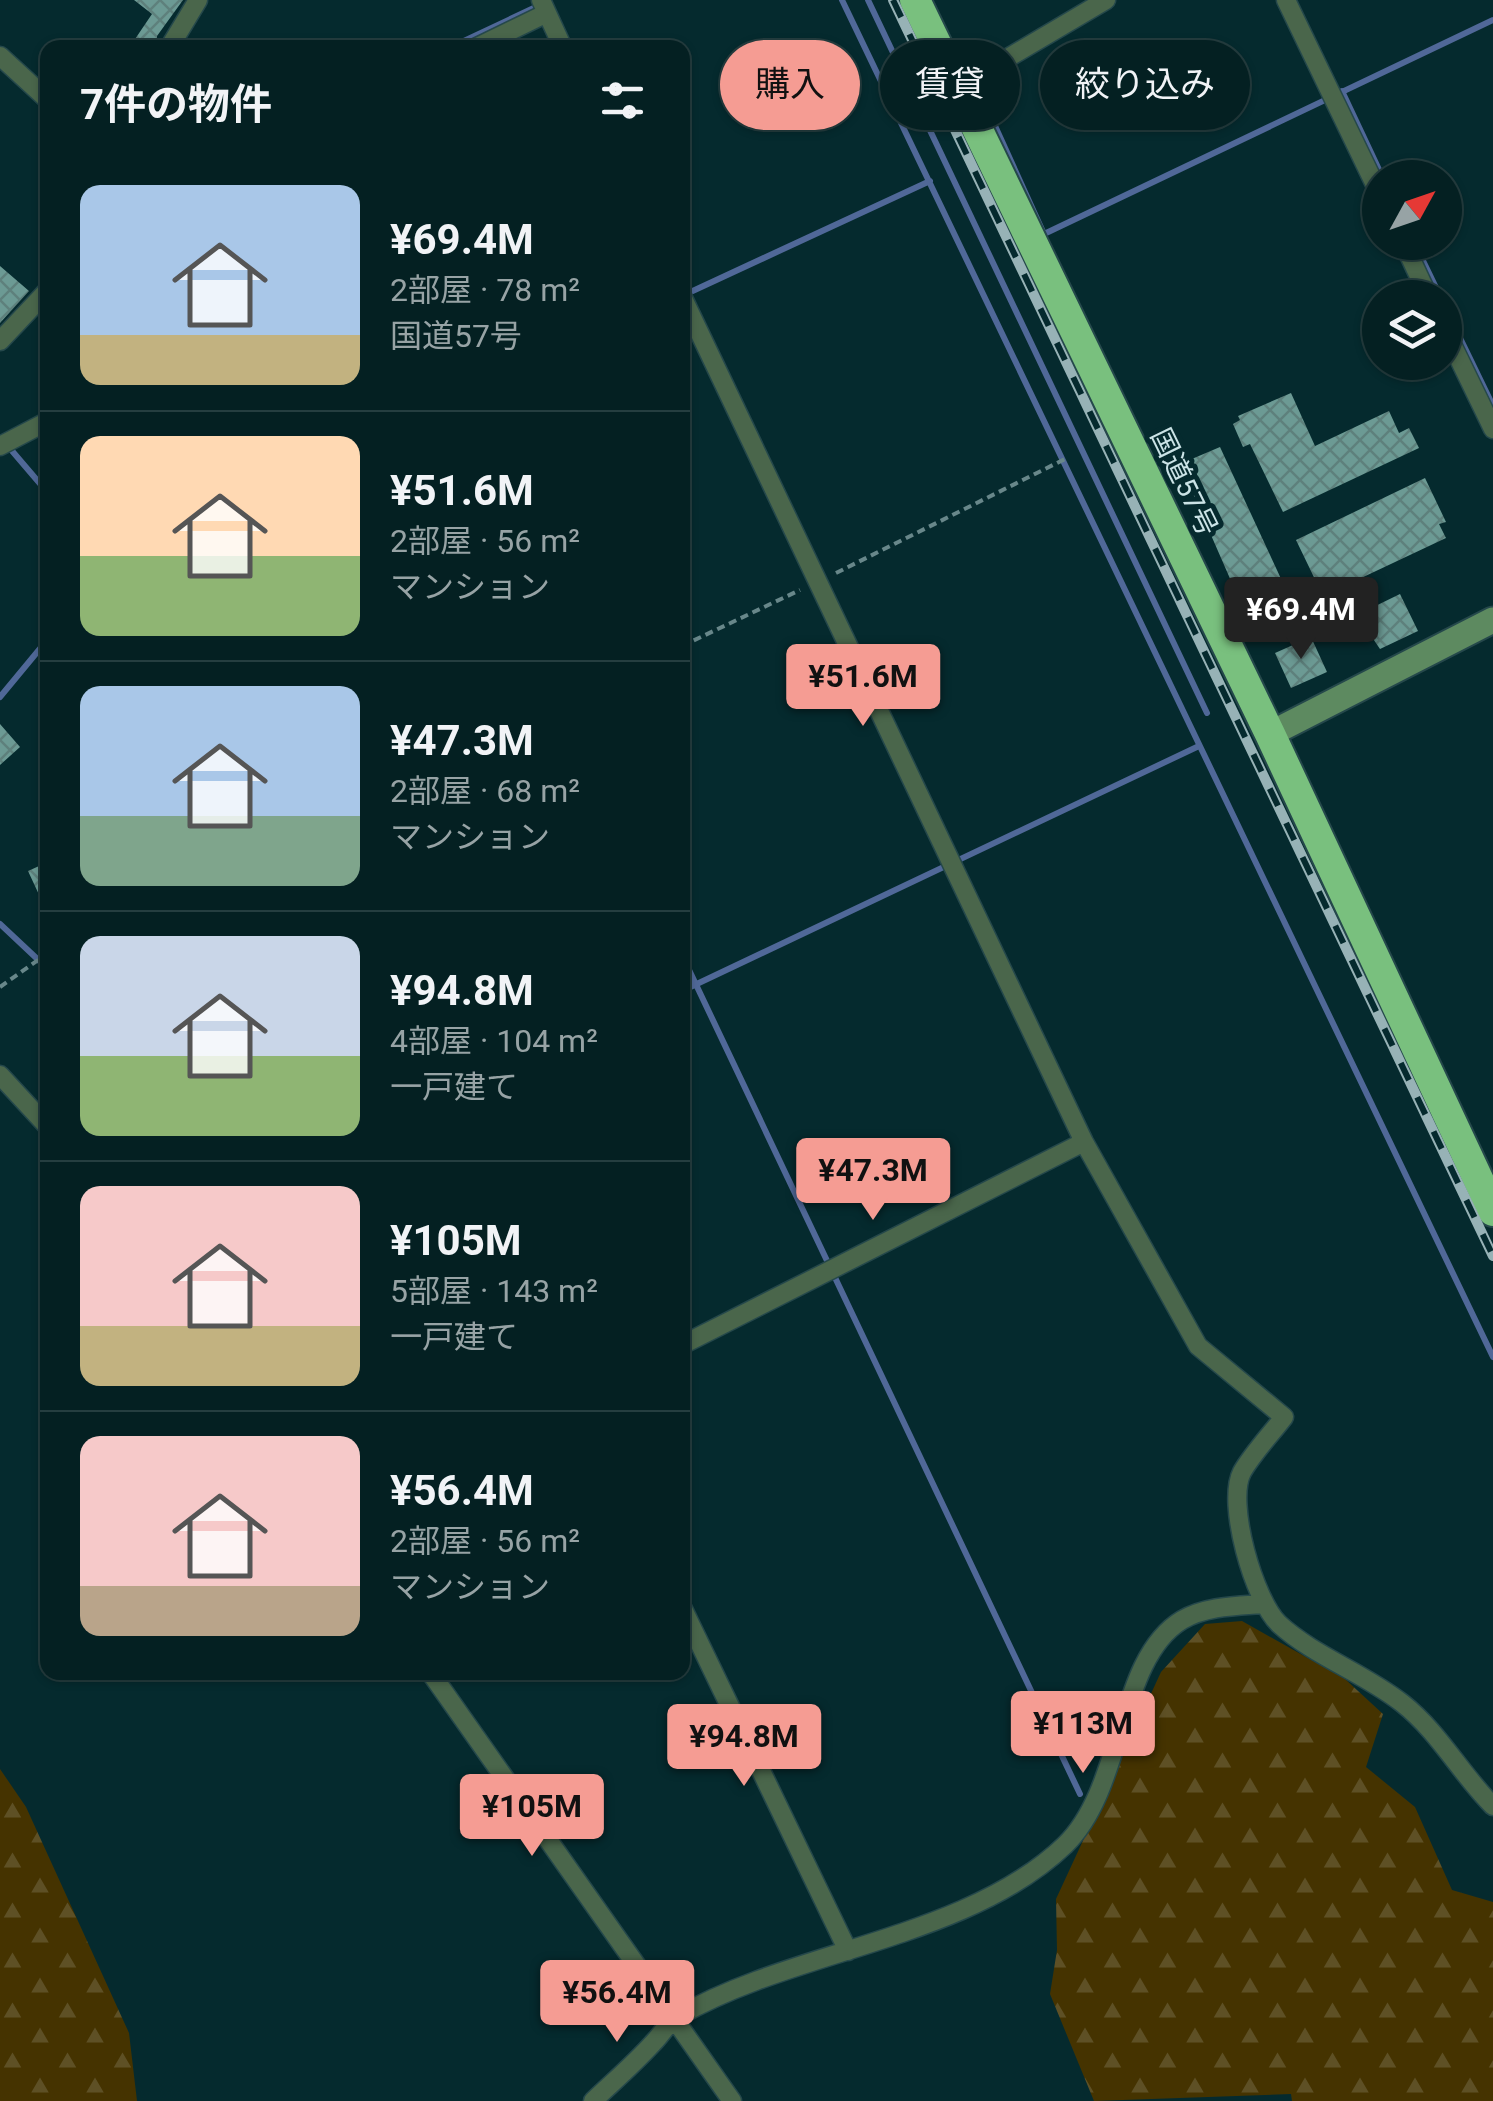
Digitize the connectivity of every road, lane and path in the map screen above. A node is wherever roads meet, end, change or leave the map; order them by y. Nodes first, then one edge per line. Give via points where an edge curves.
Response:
1 (198, 0) edge
2 (914, 0) edge
3 (1106, 0) edge
4 (1286, 0) edge
5 (544, 7) edge
6 (1072, 8) edge
7 (174, 40) edge
8 (488, 40) edge
9 (559, 40) edge
10 (934, 40) edge
11 (1020, 44) edge
12 (0, 56) edge
13 (40, 93) edge
14 (977, 130) edge
15 (1363, 160) edge
16 (40, 298) edge
17 (690, 313) edge
18 (0, 341) edge
19 (1462, 365) edge
20 (40, 424) edge
21 (1493, 429) edge
22 (0, 446) edge
23 (1065, 459) dead end
24 (819, 581) junction
25 (1493, 620) edge
26 (690, 642) edge
27 (1270, 734) junction
28 (40, 960) edge
29 (0, 987) edge
30 (0, 1075) edge
31 (40, 1118) edge
32 (1084, 1142) junction
33 (1493, 1211) edge
34 (690, 1342) edge
35 (1263, 1604) junction
36 (690, 1624) edge
37 (436, 1680) edge
38 (1493, 1806) edge
39 (848, 1951) junction
40 (674, 2019) junction
41 (593, 2101) edge
42 (732, 2101) edge

1 - 7 street
2 - 10 highway, 国道57号
3 - 6 street
4 - 15 street
5 - 8 street
5 - 9 street
6 - 11 street
12 - 13 street
14 - 27 highway, 国道57号
16 - 18 street
17 - 24 street
19 - 21 street
20 - 22 street
23 - 24 path
24 - 26 path
24 - 32 street
25 - 27 street
27 - 33 highway, 国道57号
28 - 29 path
30 - 31 street
32 - 34 street
32 - 35 street via 1198,1346 1284,1417 1240,1475 1240,1542
35 - 38 street via 1291,1634 1403,1704 1441,1739 1460,1774
35 - 39 street via 1213,1608 1180,1621 1163,1640 1136,1680 1095,1805 1068,1842 1030,1874
36 - 39 street
37 - 40 street
39 - 40 street via 720,1995
40 - 41 street
40 - 42 street

